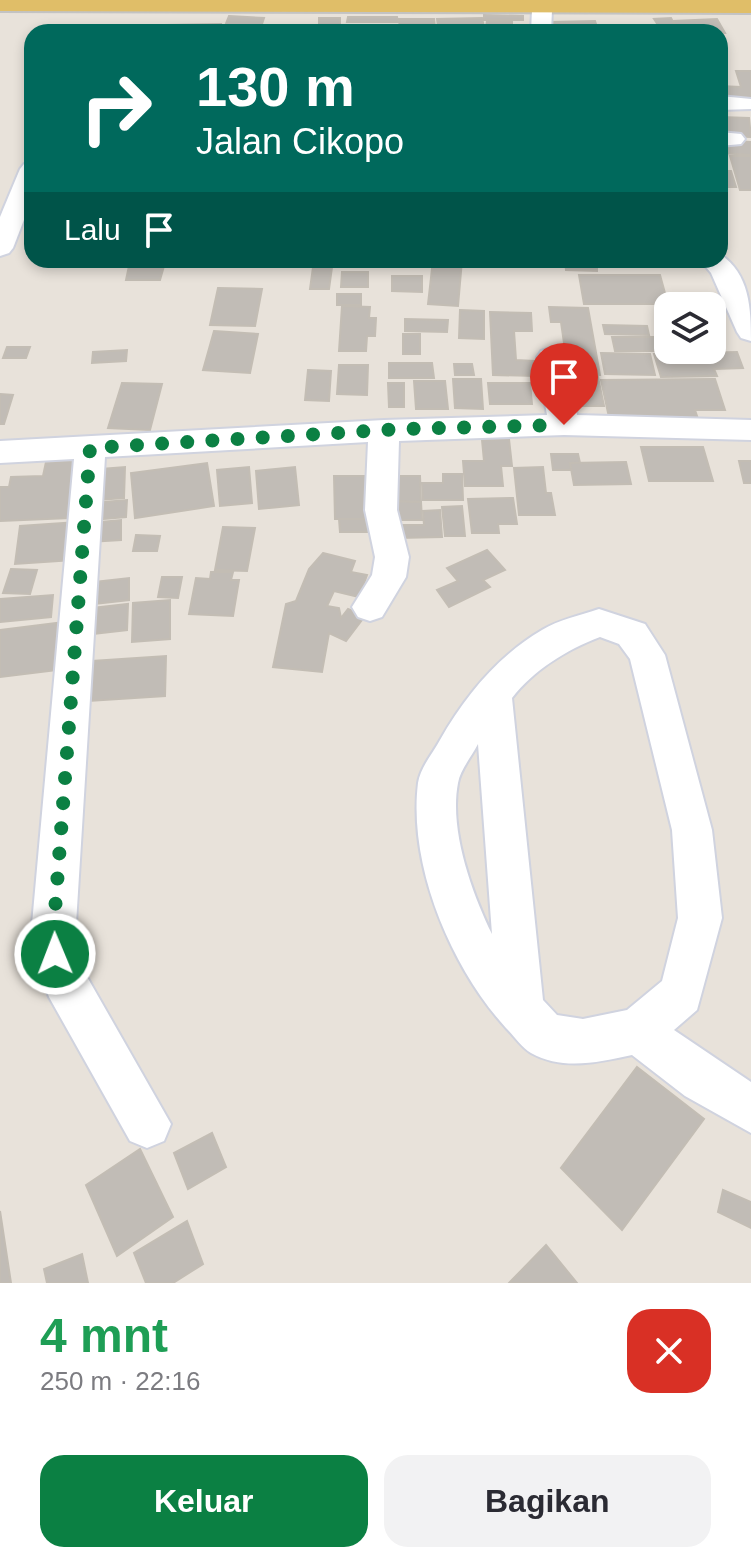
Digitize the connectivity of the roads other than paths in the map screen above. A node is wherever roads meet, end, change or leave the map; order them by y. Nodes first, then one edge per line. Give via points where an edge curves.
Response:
1 (5, 4) edge
2 (72, 5) junction
3 (744, 9) edge
4 (542, 10) junction
5 (541, 24) edge
6 (728, 103) edge
7 (745, 104) dead end
8 (24, 189) edge
9 (0, 248) edge
10 (721, 268) edge
11 (751, 332) edge
12 (551, 357) dead end
13 (564, 425) junction
14 (384, 430) junction
15 (751, 430) edge
16 (90, 448) junction
17 (0, 452) edge
18 (370, 607) dead end
19 (493, 695) junction
20 (521, 1010) junction
21 (638, 1031) junction
22 (751, 1109) edge
23 (147, 1124) dead end

1 - 2 main road
2 - 3 main road
2 - 4 street via 113,10
3 - 4 street
4 - 5 street
6 - 7 street
8 - 9 street
10 - 11 street
12 - 13 street
13 - 14 street
13 - 15 street
14 - 16 street
14 - 18 street via 381,510 392,557 389,577
16 - 17 street
16 - 23 street via 55,954 65,981
19 - 20 street
19 - 20 street via 471,721 438,780 438,828 453,900 479,953
19 - 21 street via 508,676 556,639 599,623 632,634 647,655 692,830 700,918 681,994
20 - 21 street via 545,1036 583,1042
21 - 22 street

